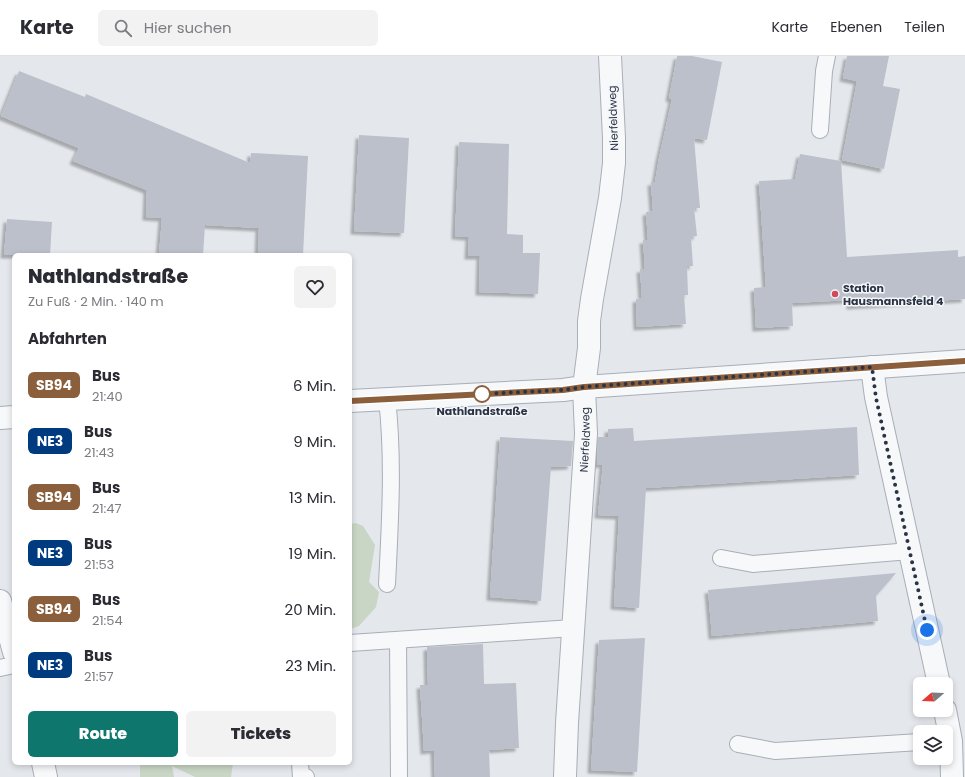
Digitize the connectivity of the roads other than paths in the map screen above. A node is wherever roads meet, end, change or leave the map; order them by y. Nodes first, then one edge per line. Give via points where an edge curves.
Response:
1 (610, 56) edge
2 (827, 56) edge
3 (820, 130) dead end
4 (965, 361) edge
5 (872, 367) junction
6 (584, 387) junction
7 (387, 399) junction
8 (352, 401) edge
9 (12, 417) edge
10 (0, 418) edge
11 (910, 551) junction
12 (721, 558) dead end
13 (387, 584) dead end
14 (0, 601) edge
15 (573, 628) junction
16 (398, 640) junction
17 (352, 643) edge
18 (12, 645) edge
19 (12, 665) edge
20 (0, 668) edge
21 (937, 677) edge
22 (913, 742) edge
23 (738, 744) dead end
24 (43, 765) edge
25 (300, 765) edge
26 (951, 765) edge
27 (46, 777) edge
28 (306, 777) edge
29 (399, 777) edge
30 (565, 777) edge
31 (952, 777) edge

1 - 6 street, Nierfeldweg via 614,163 589,321 589,348
2 - 3 lane
4 - 5 street
5 - 6 street
5 - 11 street via 876,398
6 - 7 street
6 - 15 street, Nierfeldweg via 586,434
7 - 8 street
7 - 13 lane via 390,430 390,518
9 - 10 street
11 - 12 lane via 753,564
11 - 21 street
14 - 18 street
15 - 16 lane
15 - 30 street, Nierfeldweg
16 - 17 lane
16 - 29 lane
19 - 20 lane
22 - 23 lane via 775,751
24 - 27 street
25 - 28 lane via 301,777
26 - 31 street

